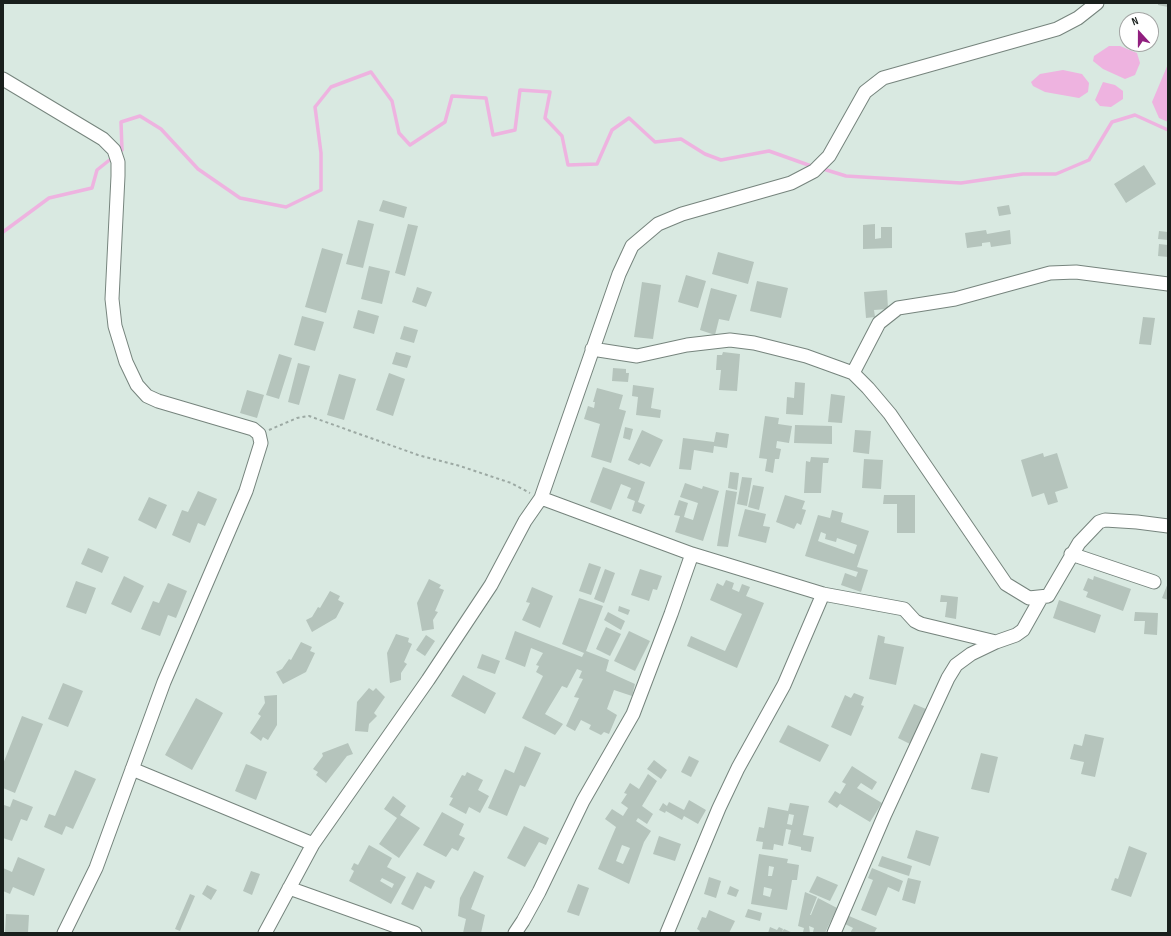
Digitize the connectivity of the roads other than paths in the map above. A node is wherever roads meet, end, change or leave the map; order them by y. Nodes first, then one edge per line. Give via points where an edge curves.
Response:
1 (1097, 3) edge
2 (3, 79) edge
3 (1168, 284) edge
4 (592, 349) junction
5 (852, 373) junction
6 (541, 498) junction
7 (1168, 526) edge
8 (692, 554) junction
9 (1071, 554) junction
10 (1154, 582) dead end
11 (823, 594) junction
12 (1041, 598) junction
13 (996, 642) junction
14 (132, 769) junction
15 (313, 844) junction
16 (289, 888) junction
17 (64, 933) edge
18 (265, 933) edge
19 (415, 933) edge
20 (515, 933) edge
21 (667, 933) edge
22 (834, 933) edge

1 - 4 street via 1078,18 1057,29 883,78 865,92 829,156 814,171 791,183 682,214 658,224 632,246
2 - 14 street via 103,139 114,150 118,162 118,176 112,299 115,326 126,362 137,385 147,396 158,401 254,429 260,434 261,443 246,491 164,682
3 - 5 street via 1076,272 1050,273 955,299 898,308 879,323
4 - 5 street via 638,356 687,345 730,340 754,343 806,356
4 - 6 street
5 - 12 street via 890,414 1006,584 1029,598
6 - 8 street
6 - 15 street via 525,521 491,585
7 - 9 street via 1105,520 1086,534
8 - 11 street
8 - 20 street via 633,714 583,800 539,892
9 - 10 street
9 - 12 street via 1053,590 1048,596
11 - 13 street via 904,609 921,624
11 - 21 street via 784,685 719,808
12 - 13 street via 1023,630
13 - 22 street via 961,661 948,678 885,814
14 - 15 street
14 - 17 street via 96,868
15 - 16 street
16 - 18 street
16 - 19 street

